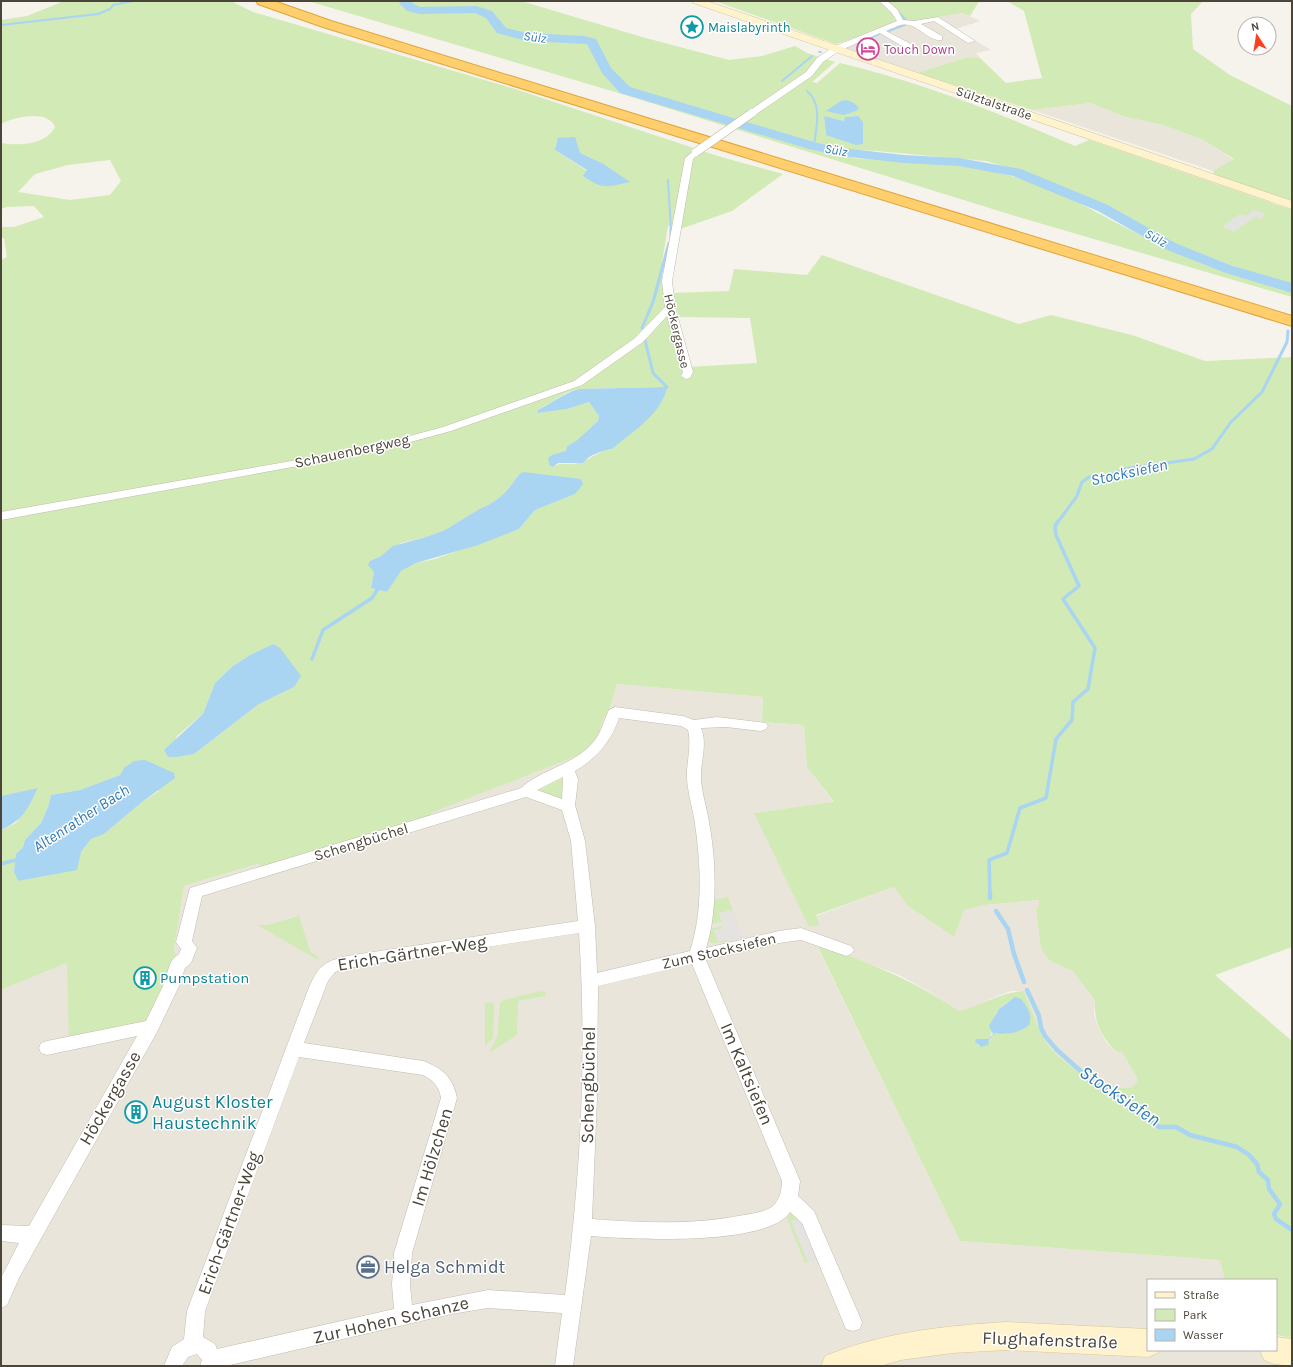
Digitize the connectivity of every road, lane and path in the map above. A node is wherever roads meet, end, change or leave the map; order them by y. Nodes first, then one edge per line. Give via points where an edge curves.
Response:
1 (262, 1) edge
2 (287, 1) edge
3 (697, 1) edge
4 (883, 1) edge
5 (902, 22) junction
6 (914, 23) junction
7 (881, 31) junction
8 (939, 38) dead end
9 (971, 41) dead end
10 (910, 47) dead end
11 (836, 49) junction
12 (1292, 205) edge
13 (670, 307) junction
14 (1292, 309) edge
15 (1292, 321) edge
16 (686, 376) dead end
17 (1, 516) edge
18 (692, 726) junction
19 (761, 726) dead end
20 (567, 769) junction
21 (526, 792) junction
22 (568, 805) junction
23 (195, 892) joint
24 (587, 926) junction
25 (846, 950) dead end
26 (696, 955) junction
27 (590, 981) junction
28 (151, 1027) junction
29 (47, 1048) dead end
30 (294, 1049) junction
31 (789, 1194) junction
32 (583, 1226) junction
33 (1, 1233) edge
34 (34, 1235) junction
35 (1, 1299) edge
36 (573, 1304) junction
37 (404, 1315) junction
38 (853, 1322) dead end
39 (1147, 1343) edge
40 (193, 1345) junction
41 (1277, 1350) edge
42 (1292, 1353) edge
43 (210, 1363) edge
44 (173, 1366) edge
45 (564, 1366) edge
46 (835, 1366) edge

1 - 15 highway via 327,24
2 - 14 highway
3 - 11 main road, Sülztalstraße
4 - 5 street
5 - 6 street
5 - 7 street
6 - 8 street
6 - 9 street via 935,19
7 - 10 street
7 - 11 street
11 - 12 main road, Sülztalstraße
11 - 13 street, Höckergasse, bridge via 820,60 809,74 689,158 680,216 668,265
13 - 16 street, Höckergasse via 688,372
13 - 17 street, Schauenbergweg via 639,340 578,383 447,430 320,460
18 - 19 street via 704,722
18 - 20 street, Schengbüchel via 683,721 614,712 603,742 584,759
18 - 26 street via 696,738 695,793 703,826 706,857 703,924
20 - 21 street, Schengbüchel via 534,784
20 - 22 street, Schengbüchel via 571,780
21 - 22 street via 558,804
21 - 23 street, Schengbüchel
22 - 24 street, Schengbüchel via 578,841
23 - 28 street, Höckergasse via 184,942 189,948 186,958 178,964 171,986
24 - 27 street, Schengbüchel
24 - 30 street, Erich-Gärtner-Weg via 347,962 327,968 322,973
25 - 26 street, Zum Stocksiefen via 801,934
26 - 27 street, Zum Stocksiefen
26 - 31 street, Im Kaltsiefen via 791,1181
27 - 32 street, Schengbüchel via 590,1098
28 - 29 street
28 - 34 street, Höckergasse
30 - 37 street, Im Hölzchen via 423,1068 439,1076 448,1088 449,1098 403,1253 401,1285
30 - 40 street, Erich-Gärtner-Weg via 196,1311
31 - 32 street via 781,1209 774,1214 759,1220 711,1230 655,1232
31 - 38 street via 795,1206 808,1217
32 - 36 street, Schengbüchel
33 - 34 street
34 - 35 street, Höckergasse
36 - 37 street, Zur Hohen Schanze via 488,1298
36 - 45 street, Schengbüchel
37 - 43 street, Zur Hohen Schanze
39 - 46 main road, Flughafenstraße via 1006,1336 952,1339 901,1346
40 - 43 street, Zur Hohen Schanze via 204,1347 208,1351
40 - 44 street via 179,1353
41 - 42 main road

